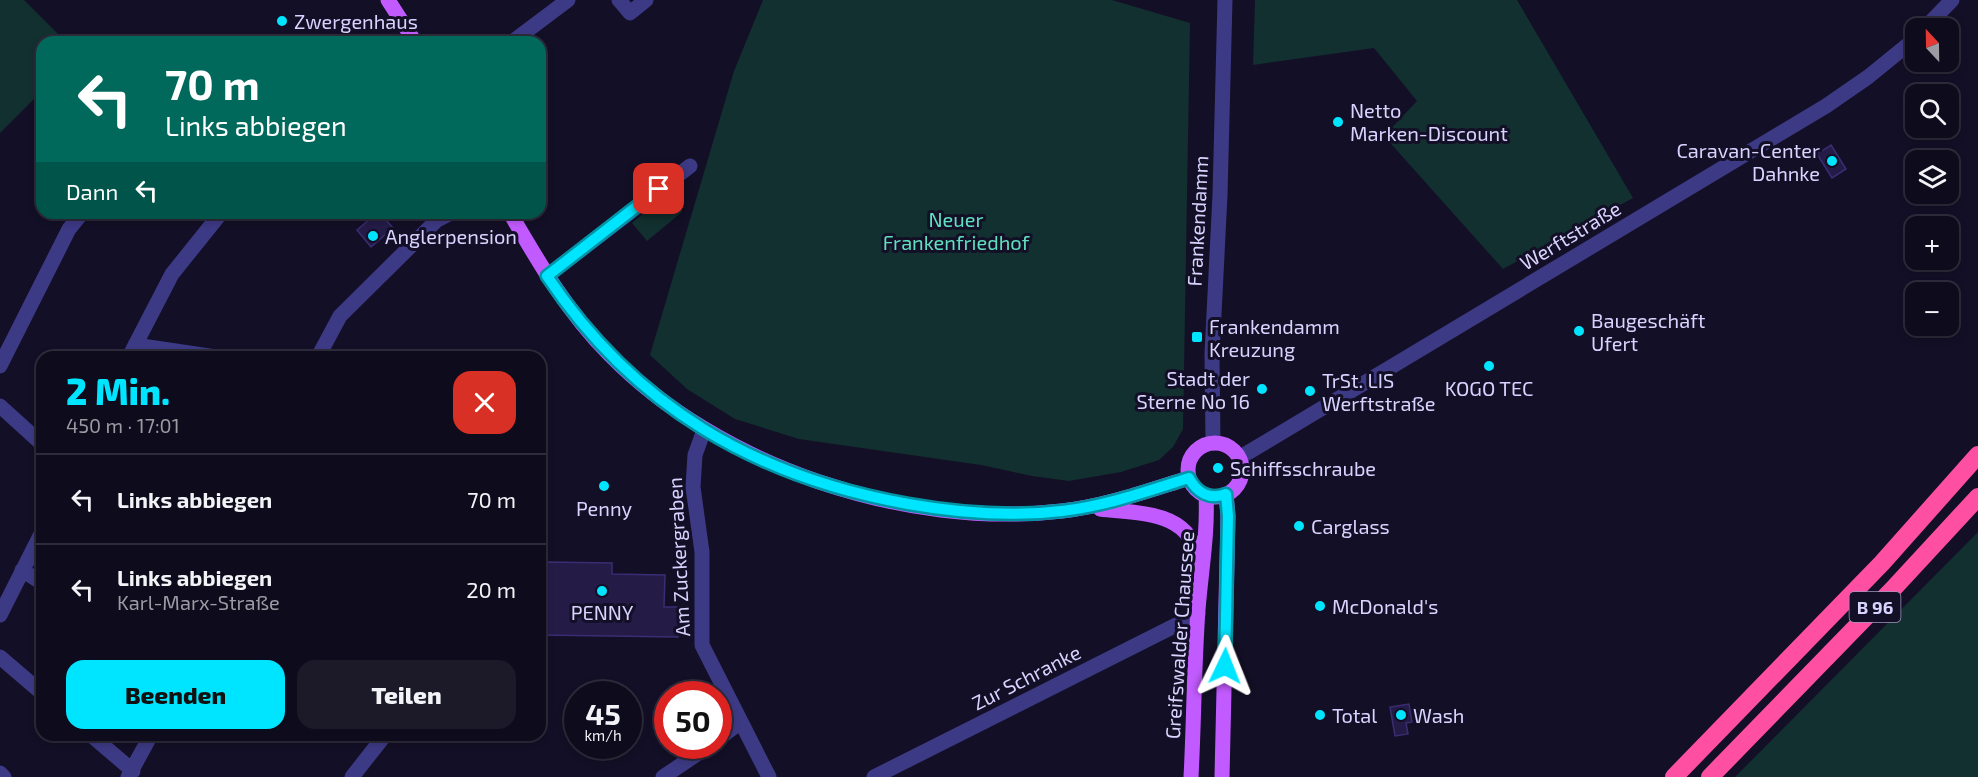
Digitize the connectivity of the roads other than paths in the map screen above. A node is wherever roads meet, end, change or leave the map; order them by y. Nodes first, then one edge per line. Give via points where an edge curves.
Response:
1 (388, 0) edge
2 (568, 0) edge
3 (619, 0) edge
4 (646, 0) edge
5 (1225, 0) edge
6 (1952, 0) edge
7 (1934, 18) edge
8 (412, 36) edge
9 (520, 36) edge
10 (1905, 47) edge
11 (690, 166) dead end
12 (77, 219) edge
13 (216, 219) edge
14 (439, 219) edge
15 (514, 219) edge
16 (547, 276) junction
17 (132, 351) edge
18 (321, 351) edge
19 (0, 366) edge
20 (0, 406) edge
21 (704, 430) junction
22 (36, 439) edge
23 (1213, 443) junction
24 (1978, 455) edge
25 (1239, 458) junction
26 (1189, 478) junction
27 (1226, 494) junction
28 (1206, 495) junction
29 (1978, 497) edge
30 (1091, 507) junction
31 (36, 543) edge
32 (22, 570) junction
33 (1201, 570) junction
34 (36, 579) edge
35 (1198, 614) junction
36 (0, 615) edge
37 (0, 657) edge
38 (36, 688) edge
39 (741, 722) junction
40 (732, 729) edge
41 (97, 741) edge
42 (148, 741) edge
43 (380, 741) edge
44 (690, 759) edge
45 (0, 773) edge
46 (131, 774) edge
47 (4, 777) edge
48 (352, 777) edge
49 (663, 777) edge
50 (769, 777) edge
51 (874, 777) edge
52 (1191, 777) edge
53 (1222, 777) edge
54 (1674, 777) edge
55 (1710, 777) edge

1 - 8 main road
2 - 9 street
3 - 4 street via 630,13
5 - 23 street, Frankendamm via 1212,354
6 - 7 street
10 - 25 street, Werftstraße via 1826,106
11 - 16 street
12 - 19 street
13 - 17 street via 172,274
14 - 18 street via 340,316
15 - 16 main road
16 - 21 main road via 609,354 653,394
20 - 22 street
21 - 30 main road via 781,469 888,500 940,509 1011,514
21 - 39 street, Am Zuckergraben via 695,455 693,487 702,552 702,645
23 - 25 main road via 1228,447
23 - 26 main road via 1193,455
24 - 54 highway, B 96 via 1882,563
25 - 27 main road via 1240,478
26 - 28 main road
26 - 30 main road
27 - 28 main road
27 - 53 main road
28 - 33 main road, Greifswalder Chaussee via 1207,542
29 - 55 highway, B 96
30 - 33 main road via 1178,523 1197,546
31 - 32 street
32 - 34 street
32 - 36 street
33 - 35 main road, Greifswalder Chaussee
35 - 51 street, Zur Schranke
35 - 52 main road, Greifswalder Chaussee
37 - 38 street
39 - 40 street
39 - 50 street, Am Zuckergraben
41 - 46 street
42 - 46 street
43 - 48 street
44 - 49 street
45 - 47 street

